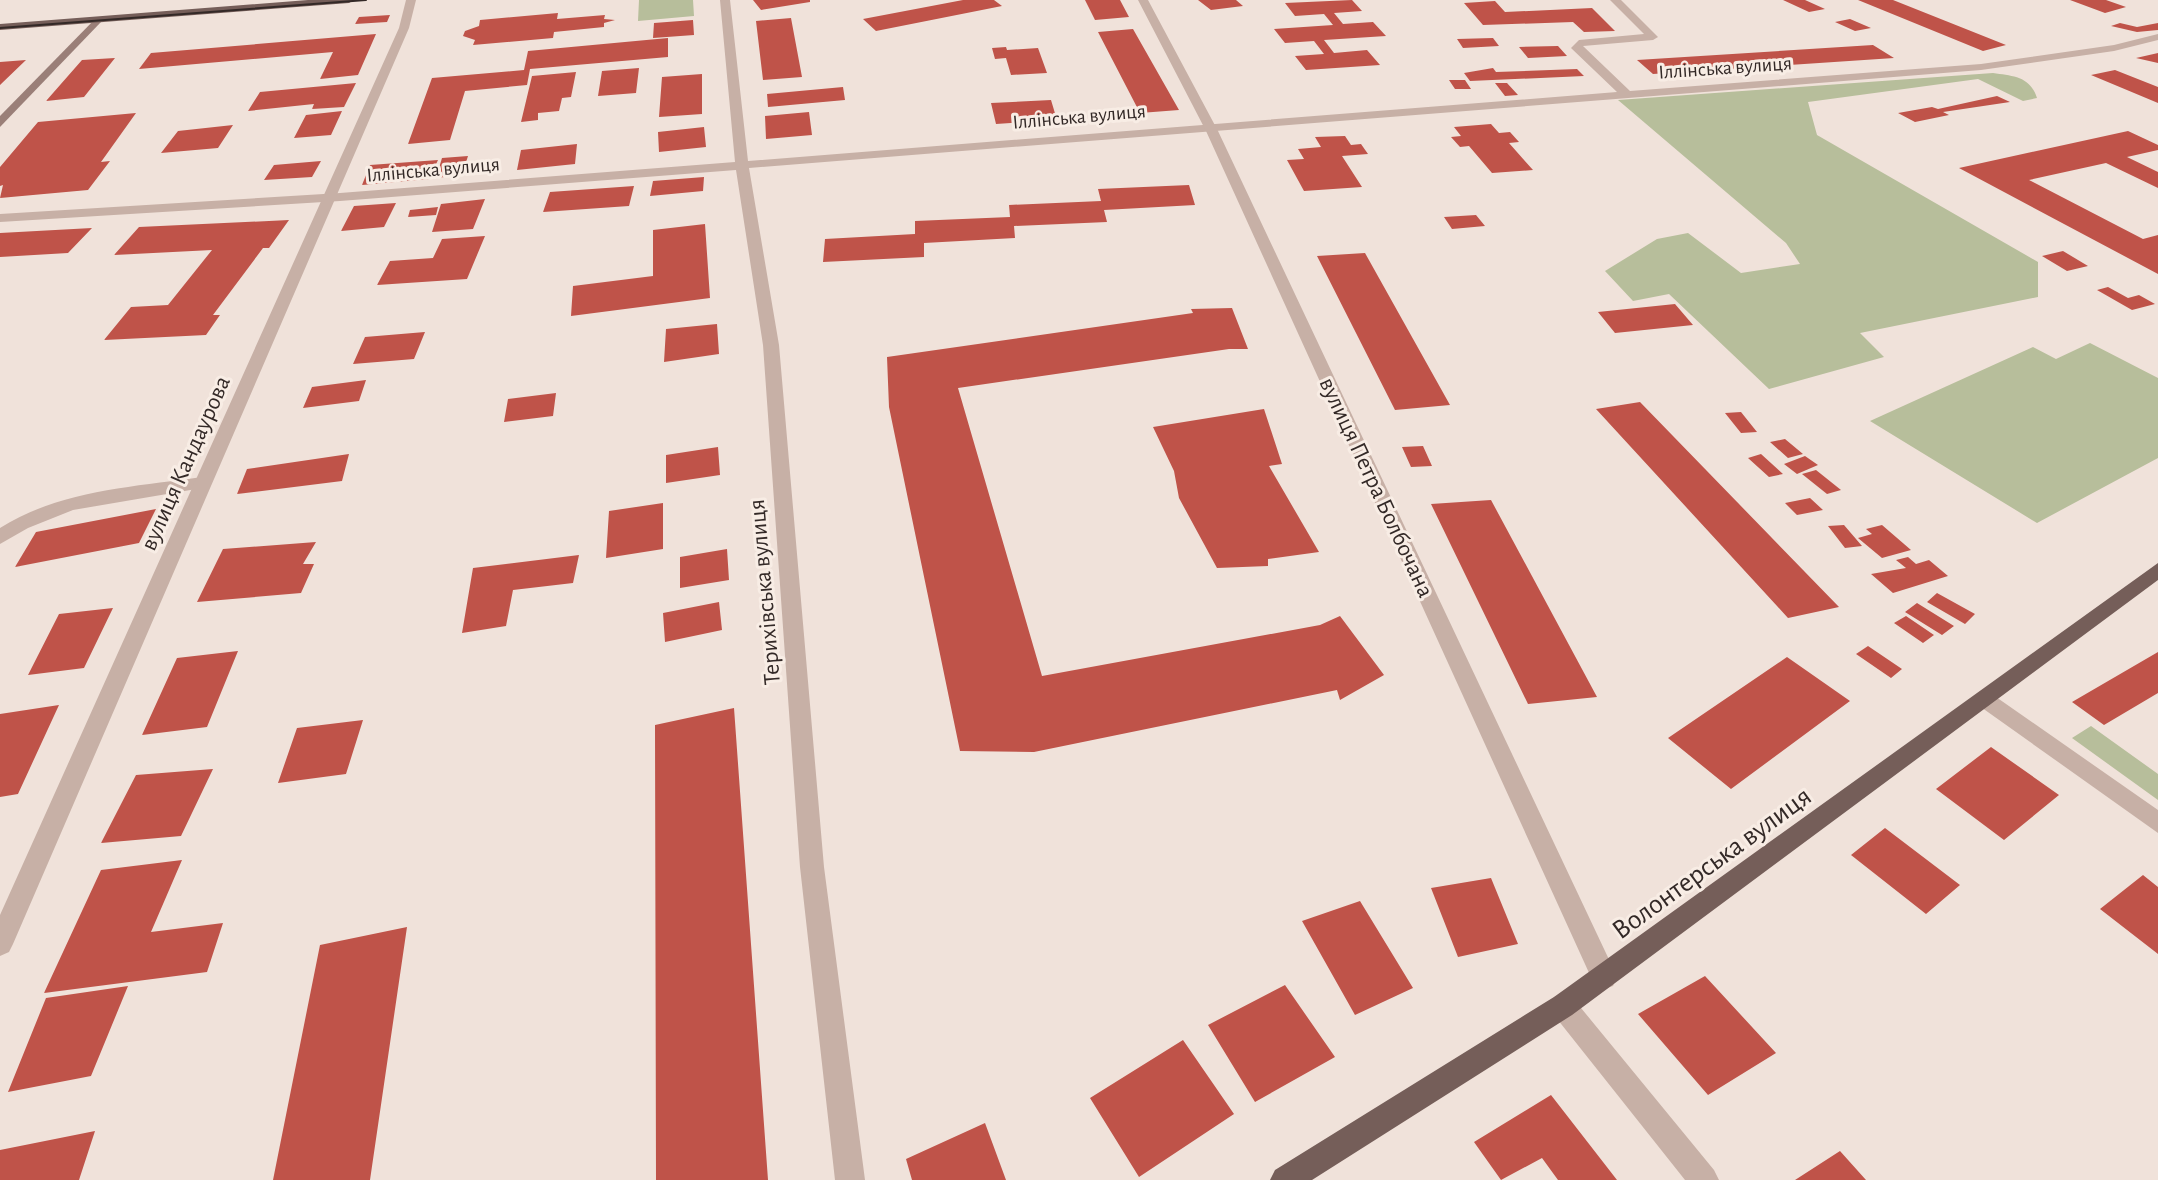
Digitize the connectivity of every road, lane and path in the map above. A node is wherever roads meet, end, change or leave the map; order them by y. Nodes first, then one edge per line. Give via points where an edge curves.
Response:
1 (349, 0) edge
2 (411, 0) edge
3 (725, 0) edge
4 (1143, 0) edge
5 (1615, 0) edge
6 (97, 20) junction
7 (0, 27) edge
8 (2158, 37) edge
9 (1627, 95) junction
10 (0, 123) edge
11 (1210, 126) junction
12 (742, 163) junction
13 (330, 198) junction
14 (0, 218) edge
15 (202, 483) junction
16 (0, 537) edge
17 (2158, 570) edge
18 (1986, 699) junction
19 (2158, 823) edge
20 (0, 944) edge
21 (1604, 977) junction
22 (1563, 1006) junction
23 (850, 1180) edge
24 (1285, 1180) edge
25 (1704, 1180) edge

1 - 6 main road
2 - 13 street, вулиця Кандаурова via 404,28
3 - 12 street, Терихівська вулиця
4 - 11 street, вулиця Петра Болбочана
5 - 9 street via 1653,37 1591,40 1577,48
6 - 7 main road
6 - 10 main road
8 - 9 street, Іллінська вулиця via 2005,65
9 - 11 street, Іллінська вулиця
11 - 12 street, Іллінська вулиця
11 - 21 street, вулиця Петра Болбочана
12 - 13 street, Іллінська вулиця
12 - 23 street, Терихівська вулиця via 771,345 812,867
13 - 14 street, Іллінська вулиця
13 - 15 street, вулиця Кандаурова
15 - 16 street via 59,508 22,520
15 - 20 street, вулиця Кандаурова
17 - 18 main road, Волонтерська вулиця
18 - 19 street
18 - 21 main road, Волонтерська вулиця
21 - 22 main road, Волонтерська вулиця
22 - 24 main road, Волонтерська вулиця
22 - 25 street

